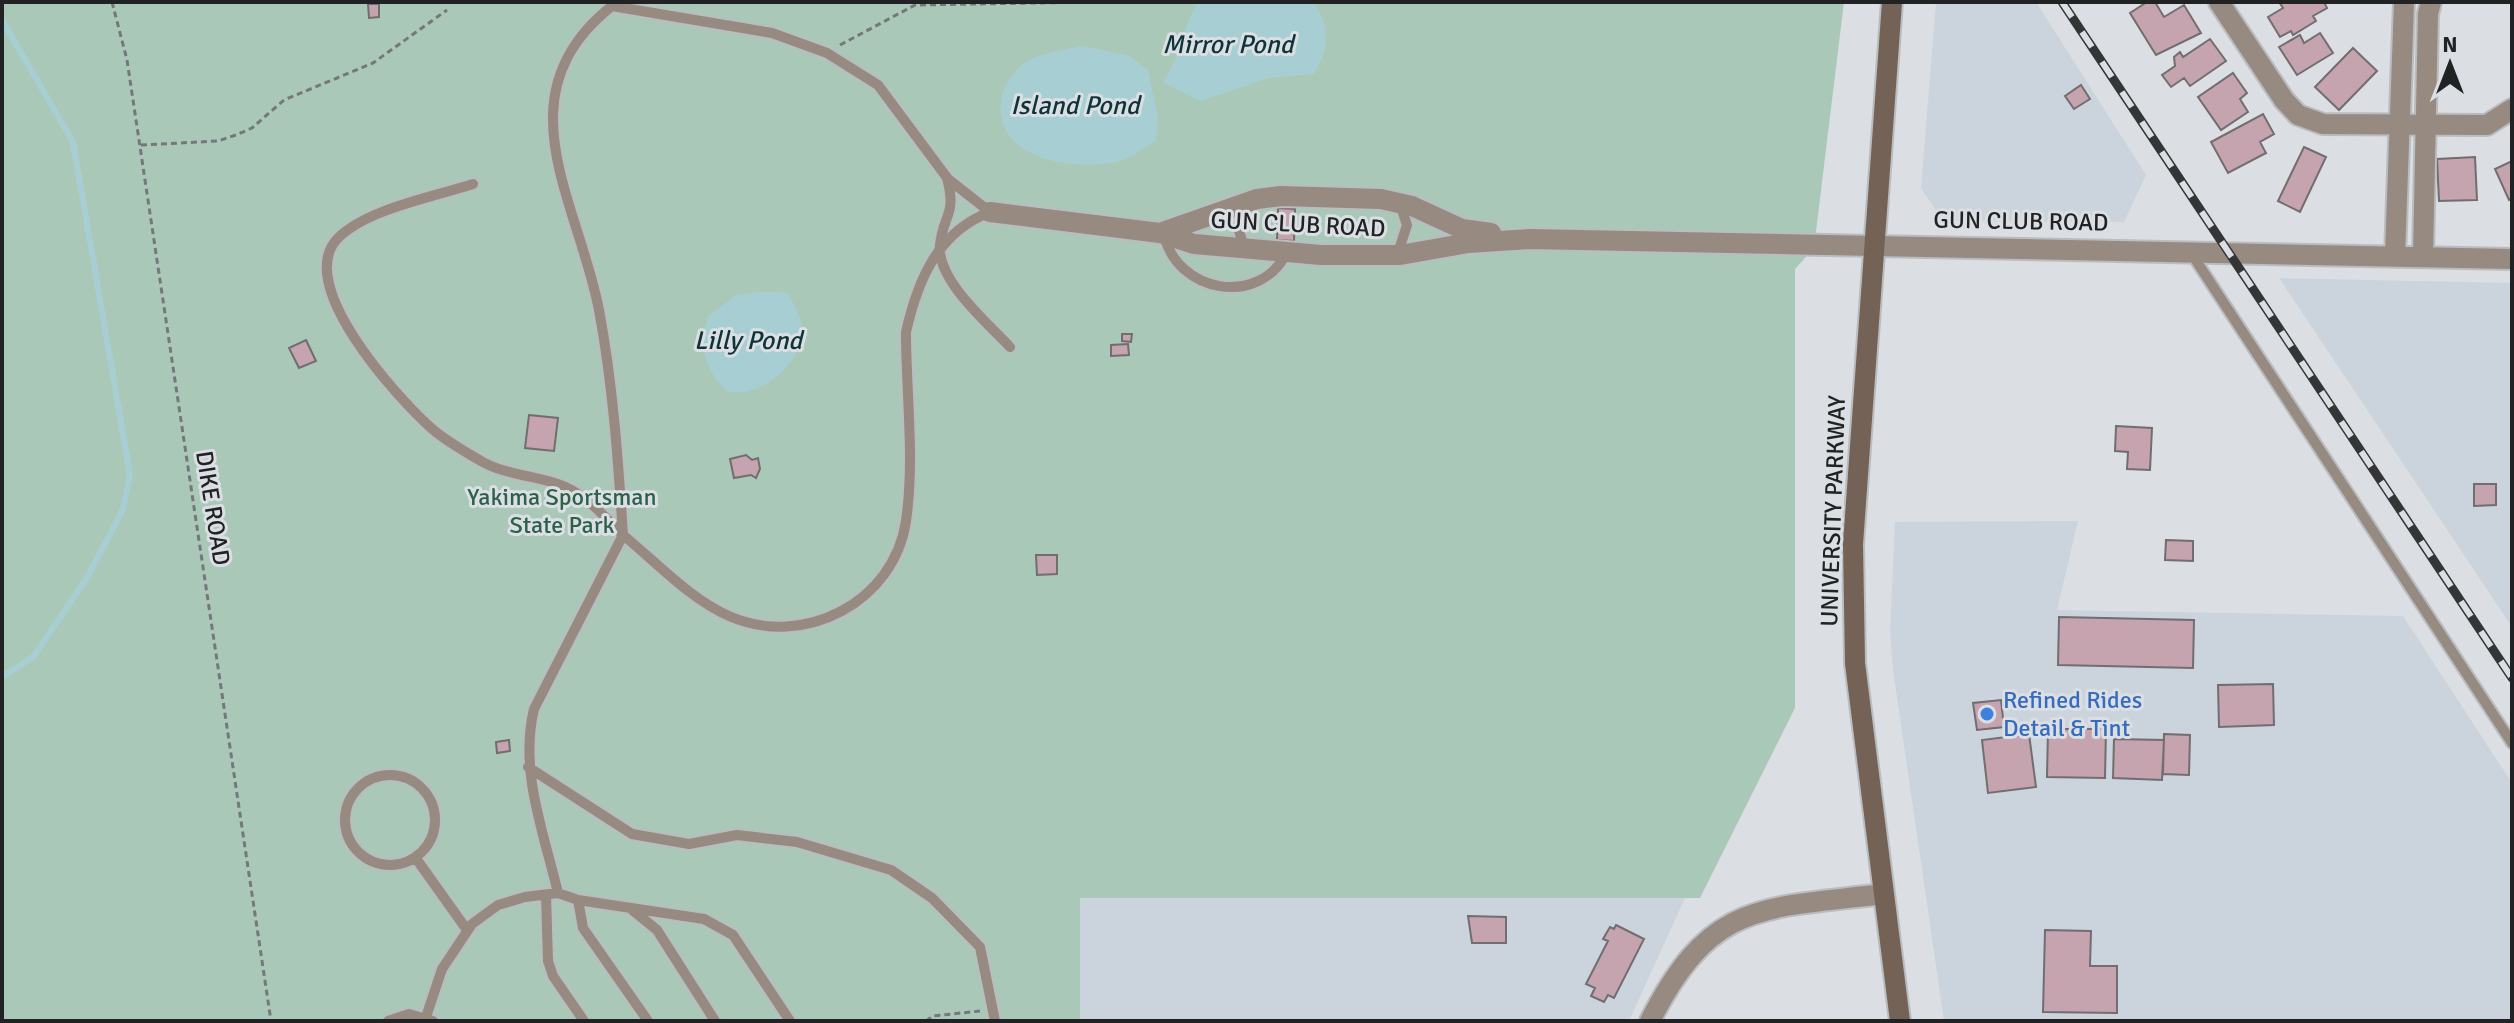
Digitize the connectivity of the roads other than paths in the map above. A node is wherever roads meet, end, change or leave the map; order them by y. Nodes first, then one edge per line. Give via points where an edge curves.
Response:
1 (1892, 2) edge
2 (2219, 2) edge
3 (2404, 2) edge
4 (2431, 2) edge
5 (2512, 109) edge
6 (2397, 125) junction
7 (2425, 126) junction
8 (946, 176) junction
9 (473, 184) dead end
10 (1248, 202) junction
11 (1400, 203) junction
12 (990, 212) junction
13 (1162, 234) junction
14 (1529, 239) junction
15 (1874, 243) junction
16 (940, 245) junction
17 (1244, 248) junction
18 (2189, 251) junction
19 (1296, 252) junction
20 (1397, 255) junction
21 (2395, 256) junction
22 (2423, 256) junction
23 (2512, 259) edge
24 (1010, 347) dead end
25 (623, 535) junction
26 (2512, 743) edge
27 (528, 767) junction
28 (415, 857) junction
29 (552, 894) junction
30 (1883, 894) junction
31 (578, 900) junction
32 (628, 907) junction
33 (467, 930) junction
34 (994, 1016) edge
35 (429, 1019) edge
36 (388, 1021) edge
37 (584, 1021) edge
38 (648, 1021) edge
39 (715, 1021) edge
40 (790, 1021) edge
41 (1650, 1021) edge
42 (1900, 1021) edge

1 - 15 main road, UNIVERSITY PARKWAY
2 - 6 street via 2298,115 2323,124
3 - 6 street
4 - 7 street
5 - 7 street via 2487,125
6 - 7 street
6 - 21 street
7 - 22 street
8 - 12 lane
8 - 16 lane via 951,208
8 - 25 lane via 878,85 827,53 772,33 612,6 588,25 555,84 552,127 560,181 597,299 607,353
9 - 25 lane via 369,217 338,237 327,263 338,310 387,382 432,429 497,469 578,493
10 - 11 street, GUN CLUB ROAD via 1281,196
10 - 13 street, GUN CLUB ROAD
10 - 17 lane via 1238,227
11 - 14 street, GUN CLUB ROAD via 1462,229
11 - 20 lane via 1407,225
12 - 13 street, GUN CLUB ROAD
12 - 16 lane via 969,220
13 - 17 street, GUN CLUB ROAD via 1194,244
13 - 19 lane via 1184,271 1215,285 1241,287 1261,281
14 - 15 street, GUN CLUB ROAD
14 - 20 street, GUN CLUB ROAD
15 - 18 street, GUN CLUB ROAD
15 - 30 main road, UNIVERSITY PARKWAY via 1853,544 1854,648
16 - 24 lane via 957,289
16 - 25 lane via 906,332 905,524 875,586 846,612 811,623 769,626 731,617 705,603
17 - 19 street, GUN CLUB ROAD
18 - 21 street, GUN CLUB ROAD
18 - 26 lane
19 - 20 street, GUN CLUB ROAD
21 - 22 street, GUN CLUB ROAD
22 - 23 street, GUN CLUB ROAD
25 - 27 lane via 534,709 527,737
27 - 29 lane
27 - 34 lane via 632,834 689,844 737,835 786,840 891,870 932,898 980,947
28 - 28 lane via 432,836 431,802 406,778 371,779 347,804 348,839 373,863 391,866
28 - 33 lane
29 - 31 lane
29 - 33 lane via 498,905
29 - 37 lane via 548,961
30 - 41 street via 1767,908 1735,920 1689,958 1670,981
30 - 42 main road, UNIVERSITY PARKWAY
31 - 32 lane
31 - 38 lane via 583,928
32 - 39 lane via 657,930
32 - 40 lane via 704,919 733,935
33 - 35 lane via 442,969
35 - 36 lane via 409,1014

